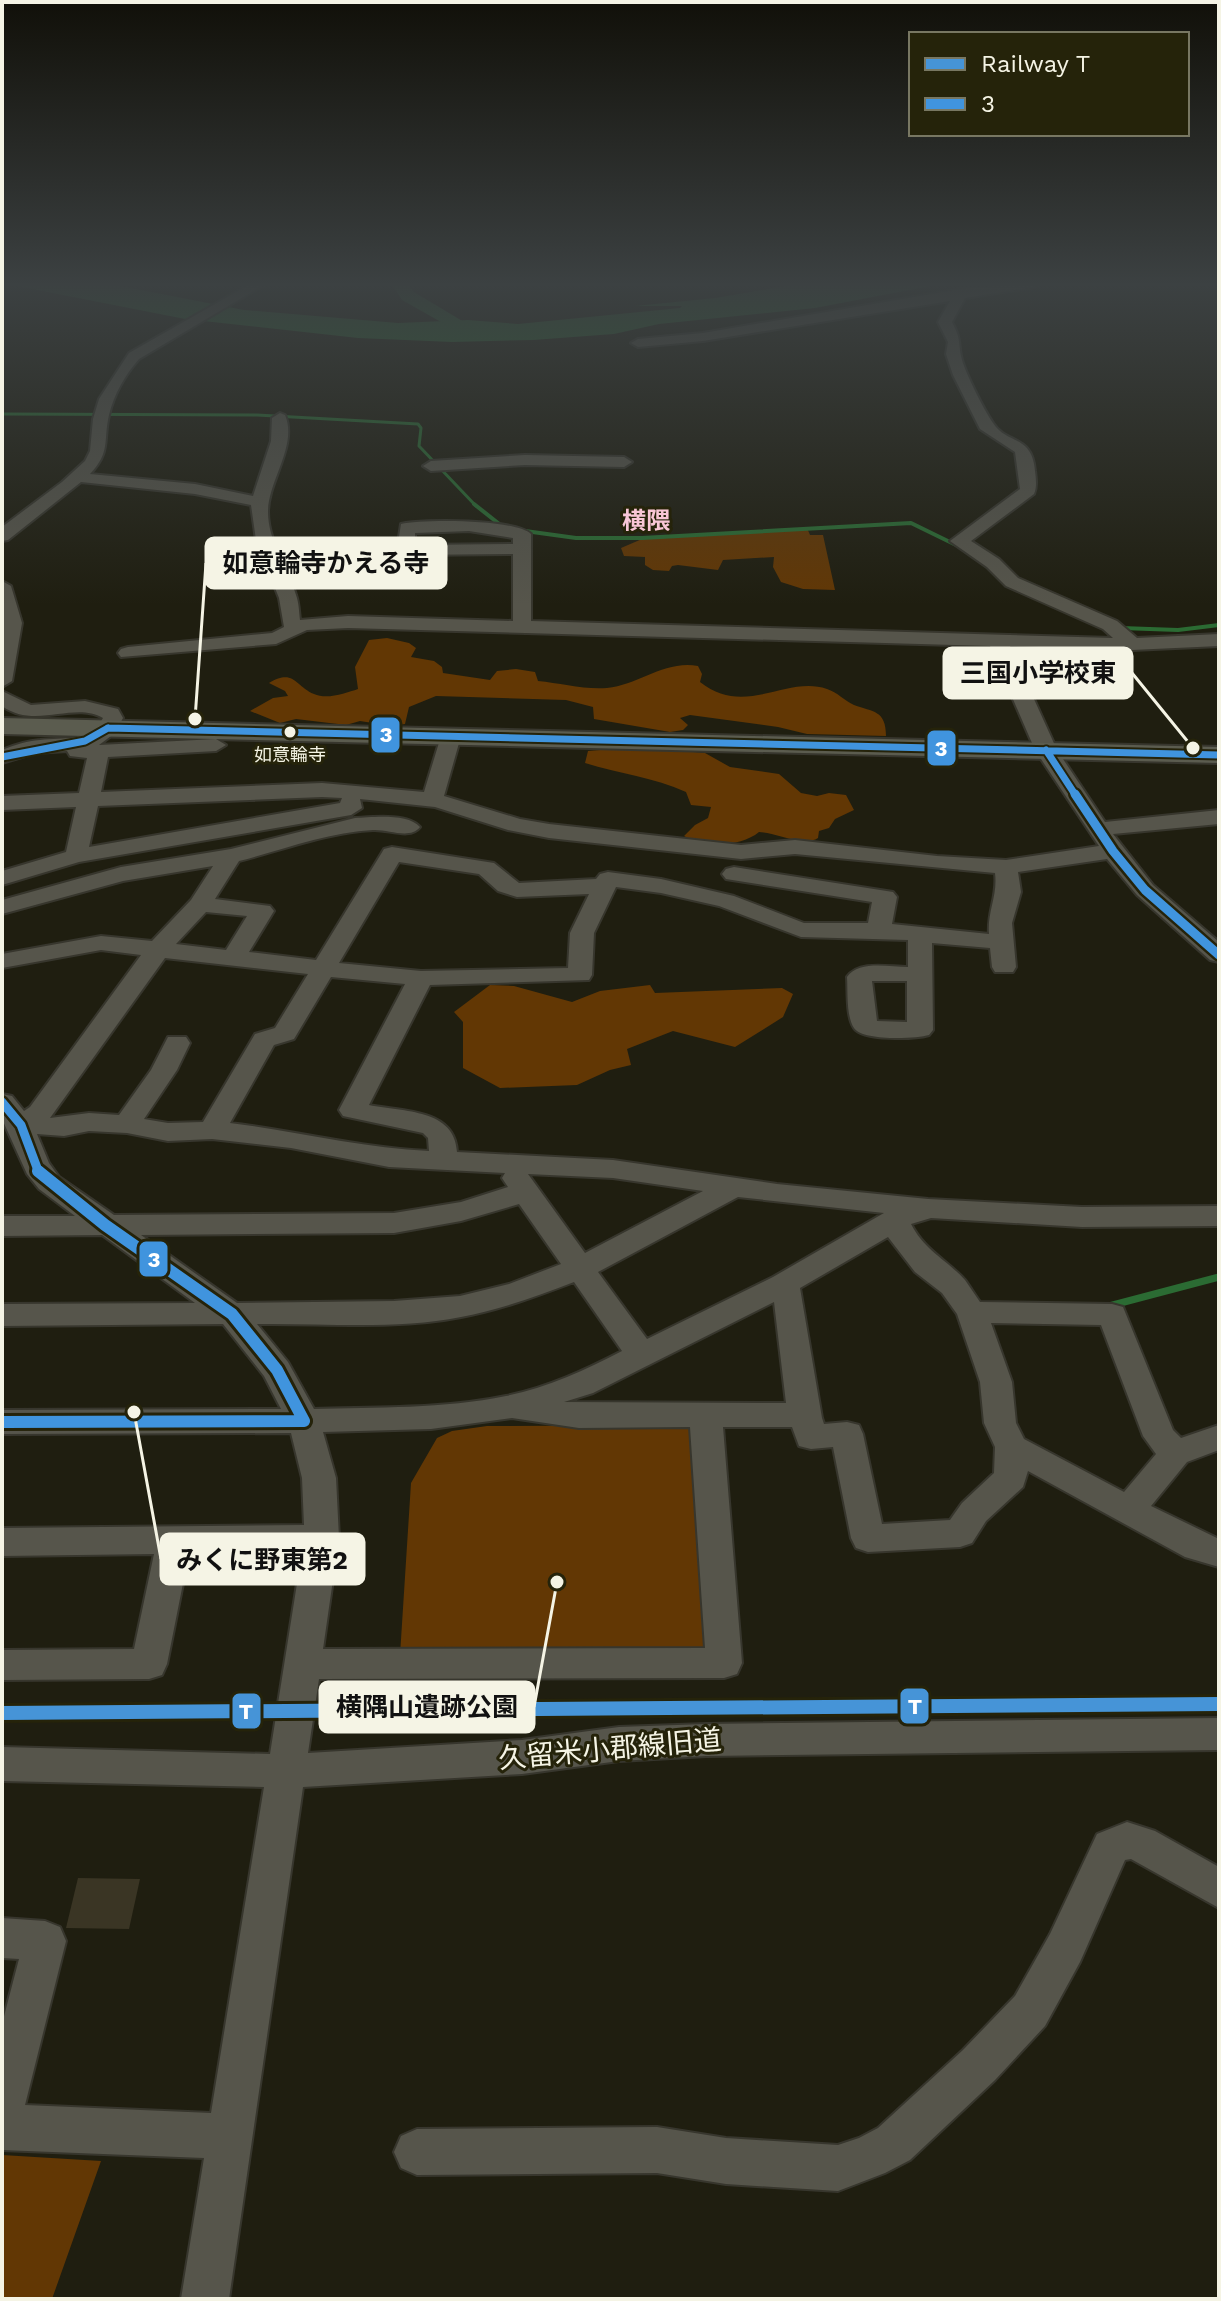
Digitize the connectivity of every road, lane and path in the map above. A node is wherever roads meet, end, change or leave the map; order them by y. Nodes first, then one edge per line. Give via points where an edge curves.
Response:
1 (113, 390) edge
2 (970, 390) edge
3 (280, 418) dead end
4 (624, 462) dead end
5 (431, 466) dead end
6 (76, 477) junction
7 (260, 502) junction
8 (2, 536) edge
9 (520, 549) junction
10 (2, 586) edge
11 (1219, 621) edge
12 (1110, 625) junction
13 (522, 626) junction
14 (294, 628) junction
15 (998, 642) junction
16 (5, 644) edge
17 (1132, 644) junction
18 (1213, 645) edge
19 (128, 653) dead end
20 (2, 681) edge
21 (2, 697) edge
22 (2, 726) edge
23 (451, 736) junction
24 (103, 739) junction
25 (1046, 750) junction
26 (1219, 755) edge
27 (2, 757) edge
28 (218, 761) junction
29 (2, 775) edge
30 (350, 792) junction
31 (87, 798) junction
32 (2, 803) edge
33 (443, 803) junction
34 (1219, 817) edge
35 (409, 827) junction
36 (1098, 829) junction
37 (221, 830) junction
38 (1113, 851) junction
39 (392, 854) junction
40 (76, 856) junction
41 (231, 856) junction
42 (738, 863) junction
43 (1006, 867) junction
44 (2, 878) edge
45 (605, 886) junction
46 (726, 901) junction
47 (200, 904) junction
48 (2, 907) edge
49 (879, 930) junction
50 (920, 934) junction
51 (1000, 942) junction
52 (159, 948) junction
53 (1219, 955) edge
54 (234, 957) junction
55 (2, 961) edge
56 (325, 967) junction
57 (1004, 967) dead end
58 (919, 974) dead end
59 (421, 978) junction
60 (177, 1043) dead end
61 (2, 1102) edge
62 (127, 1124) junction
63 (21, 1125) junction
64 (212, 1130) junction
65 (443, 1161) junction
66 (507, 1164) junction
67 (736, 1186) junction
68 (526, 1191) junction
69 (928, 1208) junction
70 (1219, 1216) edge
71 (894, 1220) junction
72 (105, 1225) junction
73 (2, 1226) edge
74 (581, 1268) junction
75 (784, 1284) junction
76 (971, 1312) junction
77 (232, 1314) junction
78 (2, 1315) edge
79 (642, 1356) junction
80 (507, 1408) junction
81 (803, 1415) junction
82 (706, 1417) junction
83 (304, 1421) junction
84 (2, 1422) edge
85 (1219, 1437) edge
86 (1012, 1447) junction
87 (1175, 1453) junction
88 (1129, 1510) junction
89 (322, 1538) junction
90 (174, 1541) junction
91 (2, 1542) edge
92 (1219, 1553) edge
93 (304, 1664) junction
94 (2, 1665) edge
95 (1219, 1734) edge
96 (2, 1764) edge
97 (286, 1771) junction
98 (1219, 1889) edge
99 (2, 1938) edge
100 (2, 2108) edge
101 (2, 2127) edge
102 (230, 2136) junction
103 (417, 2152) dead end
104 (205, 2299) edge

1 - 6 street via 100,420 96,455
2 - 12 street via 988,429 1023,450 1028,491 959,541 1012,582
3 - 7 street via 274,463
4 - 5 street via 525,460
6 - 7 street via 195,489
6 - 8 street
7 - 14 street via 264,541 287,595
9 - 9 street via 522,534 507,530 407,528 406,550
9 - 13 street
10 - 16 street via 13,623
11 - 12 street via 1184,627
12 - 17 street
13 - 14 street via 361,622
13 - 15 street
14 - 19 street via 276,638
15 - 17 street
15 - 25 street
16 - 20 street
17 - 18 street
21 - 24 street via 43,713 105,710 113,718
22 - 24 main road
23 - 25 main road
23 - 28 main road
23 - 33 street
24 - 27 street via 33,747
24 - 28 main road
24 - 29 street via 29,755 14,761 10,774
24 - 31 street
25 - 26 main road
25 - 36 street
28 - 30 street
28 - 31 street
28 - 37 street
30 - 33 street
30 - 37 street via 351,808
31 - 32 street
31 - 40 street
33 - 35 street via 421,829
33 - 42 street via 516,825
34 - 36 street
35 - 39 street
35 - 41 street via 355,825
36 - 38 street
37 - 40 street
38 - 43 street
38 - 53 street via 1145,890
39 - 45 street via 486,868 517,890
39 - 56 street
40 - 44 street
41 - 47 street
41 - 48 street via 144,868
42 - 43 street via 795,847
42 - 46 street
42 - 49 street via 885,897
43 - 51 street via 1009,892
45 - 46 street via 608,879 635,882
45 - 59 street via 582,933 580,975
46 - 49 street via 801,930
47 - 52 street
47 - 54 street via 262,911
49 - 50 street
50 - 51 street
50 - 58 street
51 - 57 street
52 - 54 street
52 - 55 street via 101,943
52 - 63 street via 40,1113
54 - 56 street
56 - 59 street
56 - 64 street via 285,1033 264,1040
59 - 65 street via 353,1110 432,1126 442,1136
60 - 62 street
61 - 63 street
62 - 63 street
62 - 64 street via 168,1132
63 - 72 street via 38,1172
64 - 65 street via 389,1158
65 - 66 street
66 - 67 street via 613,1169
66 - 68 street
67 - 69 street
67 - 74 street
68 - 72 street via 465,1213 394,1223
68 - 74 street
69 - 70 street via 1082,1217
69 - 71 street
71 - 75 street
71 - 76 street via 905,1242 953,1286
72 - 73 street
72 - 77 street
74 - 77 street via 460,1307
74 - 79 street
75 - 79 street
75 - 81 street via 793,1312
76 - 86 street via 996,1382 1000,1423
76 - 87 street via 1112,1315 1159,1436
77 - 78 street
77 - 83 street via 277,1370
79 - 80 street via 582,1385
80 - 82 street via 579,1416
80 - 83 street via 431,1417
81 - 82 street
81 - 86 street via 811,1437 847,1434 868,1538 960,1533 974,1512 1011,1478
82 - 93 street via 724,1663
83 - 84 street
83 - 89 street via 319,1478
85 - 87 street
86 - 88 street
87 - 88 street
88 - 92 street via 1197,1547
89 - 90 street
89 - 93 street
90 - 91 street
90 - 94 street via 149,1664
93 - 97 street
95 - 97 street, 久留米小郡線旧道 via 706,1740
96 - 97 street, 久留米小郡線旧道
97 - 102 street
98 - 103 street via 1141,1844 1127,1840 1111,1847 1030,2011 894,2144 838,2168 726,2161 657,2150
99 - 100 street via 45,1941
101 - 102 street
102 - 104 street

